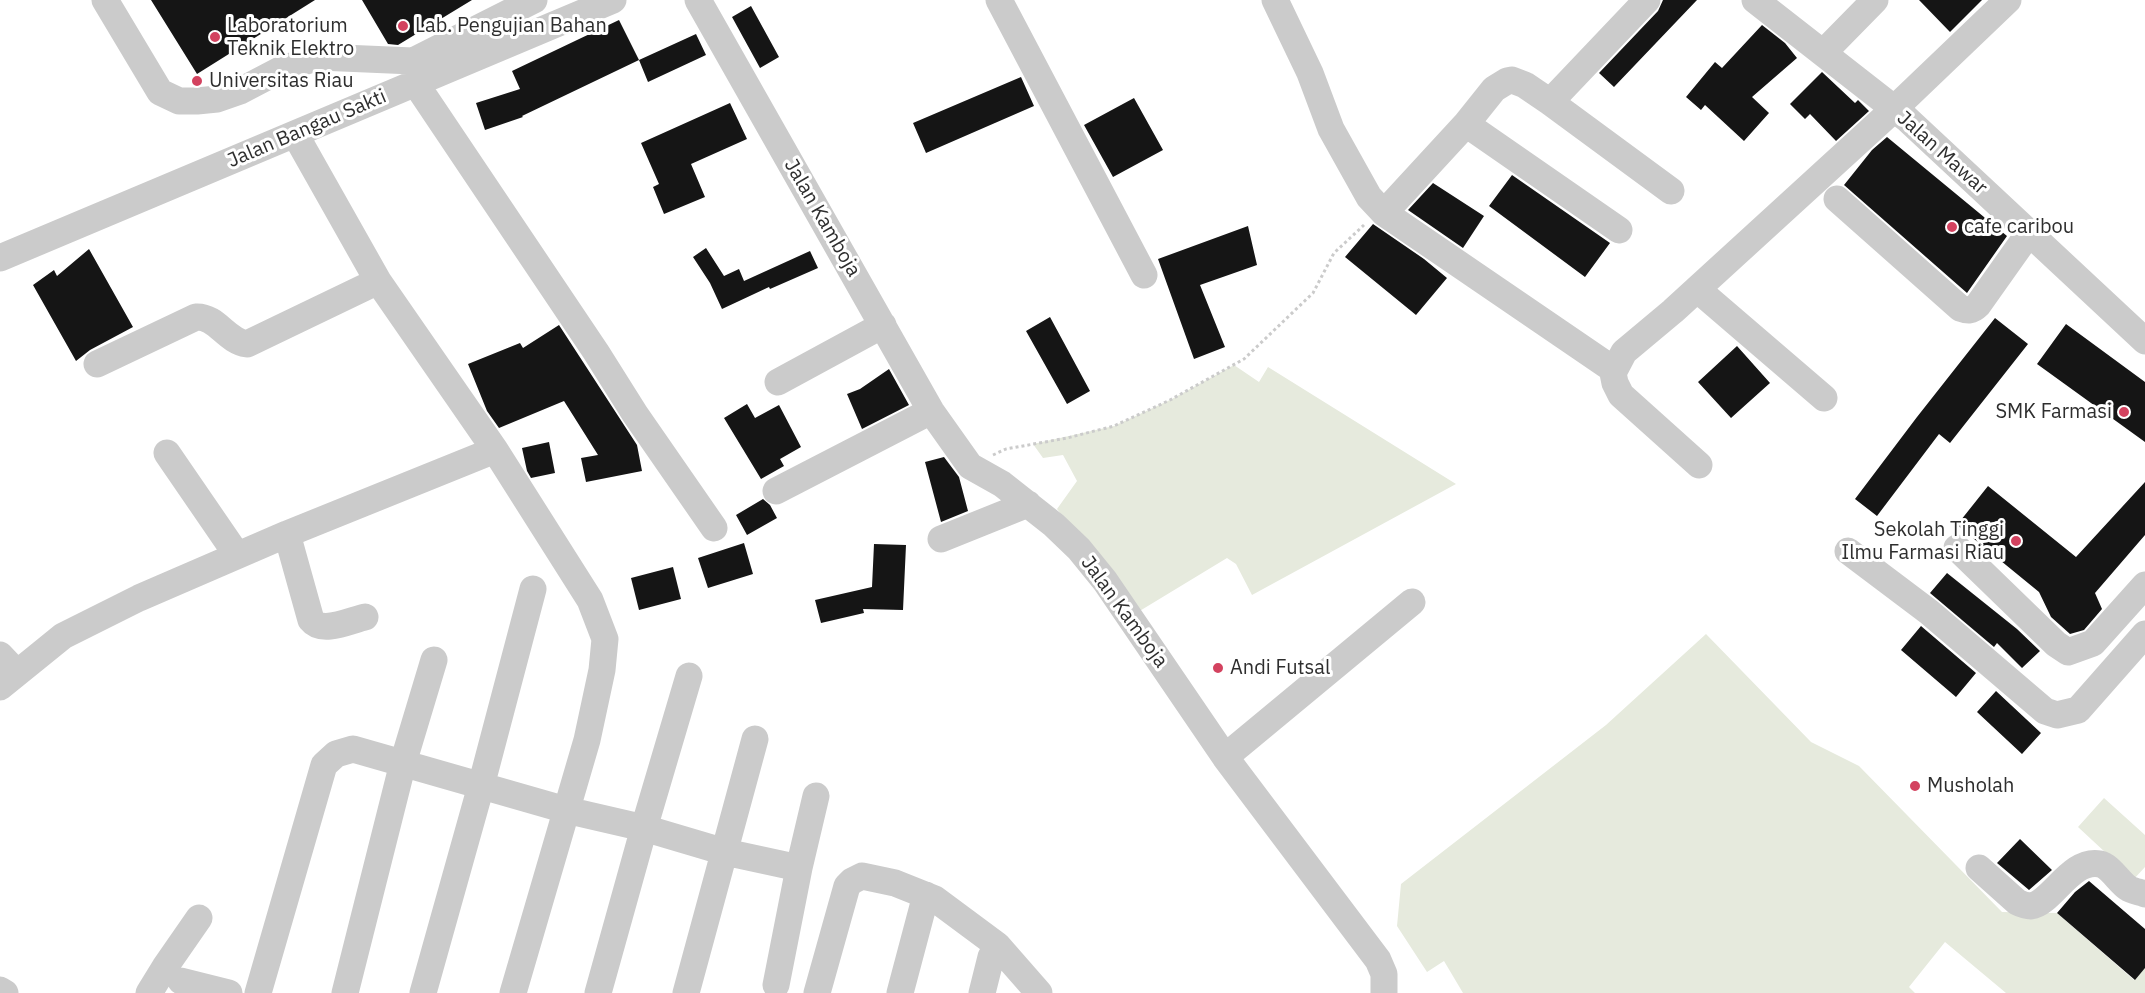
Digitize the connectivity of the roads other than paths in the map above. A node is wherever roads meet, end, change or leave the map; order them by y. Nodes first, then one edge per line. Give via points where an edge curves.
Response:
1 (105, 0) edge
2 (534, 0) edge
3 (613, 0) edge
4 (698, 0) edge
5 (999, 0) edge
6 (1275, 0) edge
7 (1647, 0) edge
8 (1755, 0) edge
9 (1875, 0) edge
10 (2008, 0) edge
11 (1822, 53) junction
12 (416, 84) junction
13 (1550, 102) junction
14 (1894, 110) junction
15 (1466, 124) junction
16 (295, 134) junction
17 (1671, 190) dead end
18 (1837, 200) dead end
19 (1382, 211) junction
20 (1619, 230) dead end
21 (2029, 233) junction
22 (0, 258) edge
23 (1144, 275) dead end
24 (378, 281) junction
25 (1697, 289) junction
26 (883, 325) junction
27 (2145, 341) edge
28 (97, 364) dead end
29 (1614, 370) junction
30 (778, 382) dead end
31 (1824, 398) dead end
32 (931, 411) junction
33 (495, 450) junction
34 (167, 453) dead end
35 (1699, 465) dead end
36 (776, 491) dead end
37 (1028, 504) junction
38 (714, 528) dead end
39 (287, 534) junction
40 (941, 539) dead end
41 (1957, 548) dead end
42 (1848, 550) dead end
43 (237, 555) junction
44 (2145, 585) edge
45 (533, 589) dead end
46 (1412, 602) dead end
47 (365, 617) dead end
48 (2145, 634) edge
49 (434, 660) dead end
50 (6, 672) edge
51 (689, 676) dead end
52 (755, 739) dead end
53 (1225, 758) junction
54 (403, 764) junction
55 (481, 786) junction
56 (816, 796) dead end
57 (566, 810) junction
58 (644, 828) junction
59 (725, 852) junction
60 (799, 868) junction
61 (1979, 868) dead end
62 (2145, 894) edge
63 (926, 895) junction
64 (199, 918) dead end
65 (997, 945) junction
66 (181, 981) dead end
67 (776, 985) dead end
68 (0, 990) edge
69 (5, 993) edge
70 (149, 993) edge
71 (229, 993) edge
72 (258, 993) edge
73 (345, 993) edge
74 (423, 993) edge
75 (513, 993) edge
76 (598, 993) edge
77 (686, 993) edge
78 (817, 993) edge
79 (900, 993) edge
80 (982, 993) edge
81 (1040, 993) edge
82 (1384, 993) edge

1 - 2 street via 160,92 179,101 197,101 232,94 282,69 319,57 413,61
3 - 12 street, Jalan Bangau Sakti
4 - 26 street, Jalan Kamboja
5 - 23 street
6 - 19 street via 1310,73 1331,129 1369,197
7 - 13 street
8 - 11 street, Jalan Mawar
9 - 11 street
10 - 14 street
11 - 14 street, Jalan Mawar
12 - 16 street, Jalan Bangau Sakti
12 - 38 street
13 - 15 street via 1525,85 1507,81 1494,89
13 - 17 street
14 - 21 street, Jalan Mawar
14 - 25 street
15 - 19 street
15 - 20 street
16 - 22 street, Jalan Bangau Sakti
16 - 24 street
18 - 21 street via 1967,311 1978,305
19 - 29 street
21 - 27 street, Jalan Mawar
24 - 28 street via 247,344 232,339 209,318 196,317
24 - 33 street
25 - 29 street via 1624,352
25 - 31 street
26 - 30 street
26 - 32 street, Jalan Kamboja
29 - 35 street via 1621,395
32 - 36 street
32 - 37 street, Jalan Kamboja via 970,466
33 - 39 street
33 - 57 street via 590,600 605,639 587,740
34 - 43 street
37 - 40 street
37 - 53 street, Jalan Kamboja via 1079,549 1105,581
39 - 43 street
39 - 47 street via 314,624 321,628
41 - 44 street via 2056,644 2068,651 2093,643
42 - 48 street via 1929,612 2045,711 2057,715 2078,710
43 - 50 street via 63,636
45 - 55 street
46 - 53 street
49 - 54 street
51 - 58 street
52 - 59 street
53 - 82 street, Jalan Kamboja via 1378,960 1384,974
54 - 55 street
54 - 72 street via 353,749 336,754 324,765
54 - 73 street
55 - 57 street
55 - 74 street
56 - 60 street
57 - 58 street
57 - 75 street
58 - 59 street
58 - 76 street
59 - 60 street
59 - 77 street
60 - 67 street
61 - 62 street via 2024,905 2032,906 2078,869 2092,864 2102,864 2129,889
63 - 65 street
63 - 78 street via 873,878 862,876 852,880 847,886
63 - 79 street
64 - 70 street
65 - 80 street
65 - 81 street
66 - 71 street
68 - 69 street

